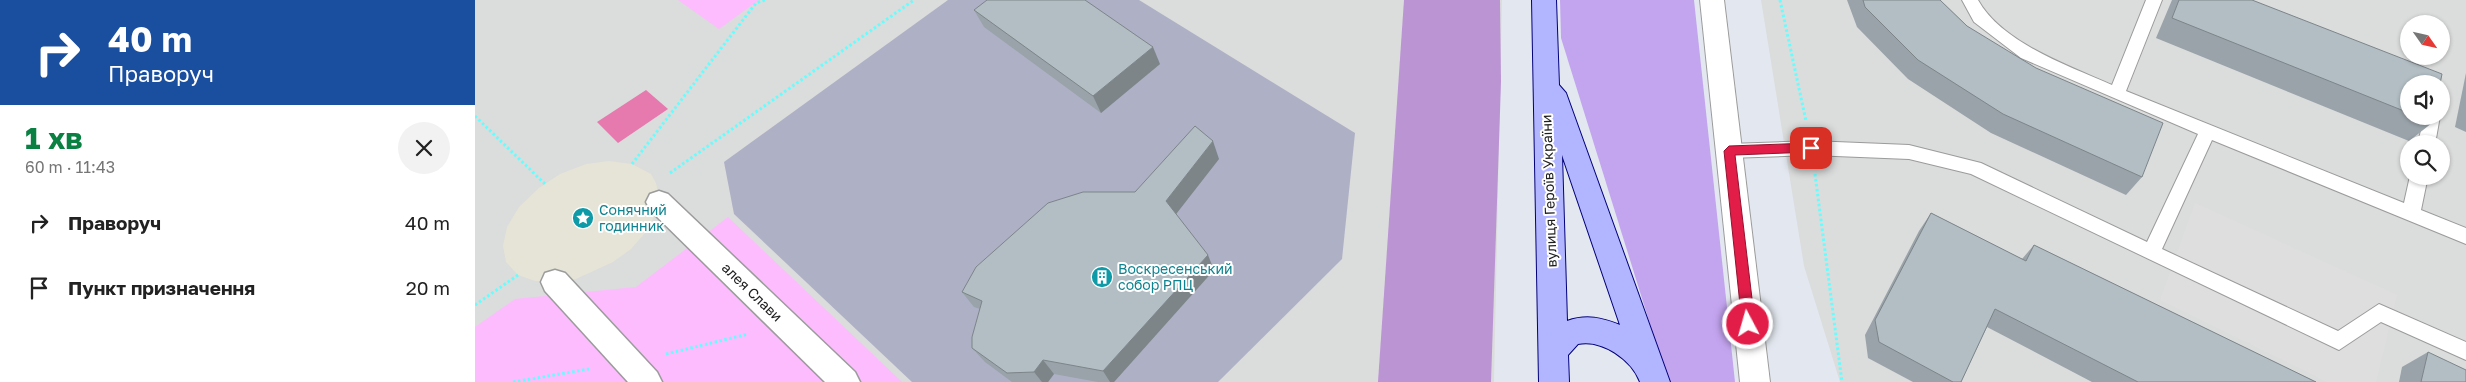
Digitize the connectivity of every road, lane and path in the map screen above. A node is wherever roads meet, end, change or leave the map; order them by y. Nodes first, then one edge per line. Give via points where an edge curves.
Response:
1 (765, 0) edge
2 (914, 0) edge
3 (1544, 0) edge
4 (1712, 0) edge
5 (1780, 0) edge
6 (1970, 0) edge
7 (2154, 0) edge
8 (1544, 68) junction
9 (2117, 94) junction
10 (475, 116) edge
11 (2208, 131) junction
12 (1811, 148) junction
13 (1729, 151) junction
14 (632, 164) dead end
15 (545, 184) dead end
16 (2417, 185) edge
17 (662, 190) joint
18 (2411, 213) junction
19 (2466, 236) edge
20 (2151, 253) junction
21 (518, 275) dead end
22 (555, 282) dead end
23 (475, 305) edge
24 (1554, 350) junction
25 (2466, 351) edge
26 (1653, 376) edge
27 (647, 382) edge
28 (845, 382) edge
29 (1554, 382) edge
30 (1755, 382) edge
31 (1842, 382) edge

1 - 14 path via 756,3
2 - 17 path
3 - 8 main road, вулиця Героїв України
4 - 13 street
5 - 12 path
6 - 9 lane via 1980,18 2027,54
7 - 9 lane
8 - 24 main road, вулиця Героїв України
8 - 26 main road
9 - 11 lane
10 - 15 path
11 - 18 lane
11 - 20 lane
12 - 13 lane
12 - 20 lane via 1909,152 1975,168
12 - 31 path
13 - 30 street
16 - 18 lane
17 - 28 street, алея Слави
18 - 19 lane
20 - 25 lane via 2339,341 2379,312
21 - 23 path
22 - 27 street
24 - 26 main road via 1571,333 1584,330 1601,332 1634,350
24 - 29 main road, вулиця Героїв України

